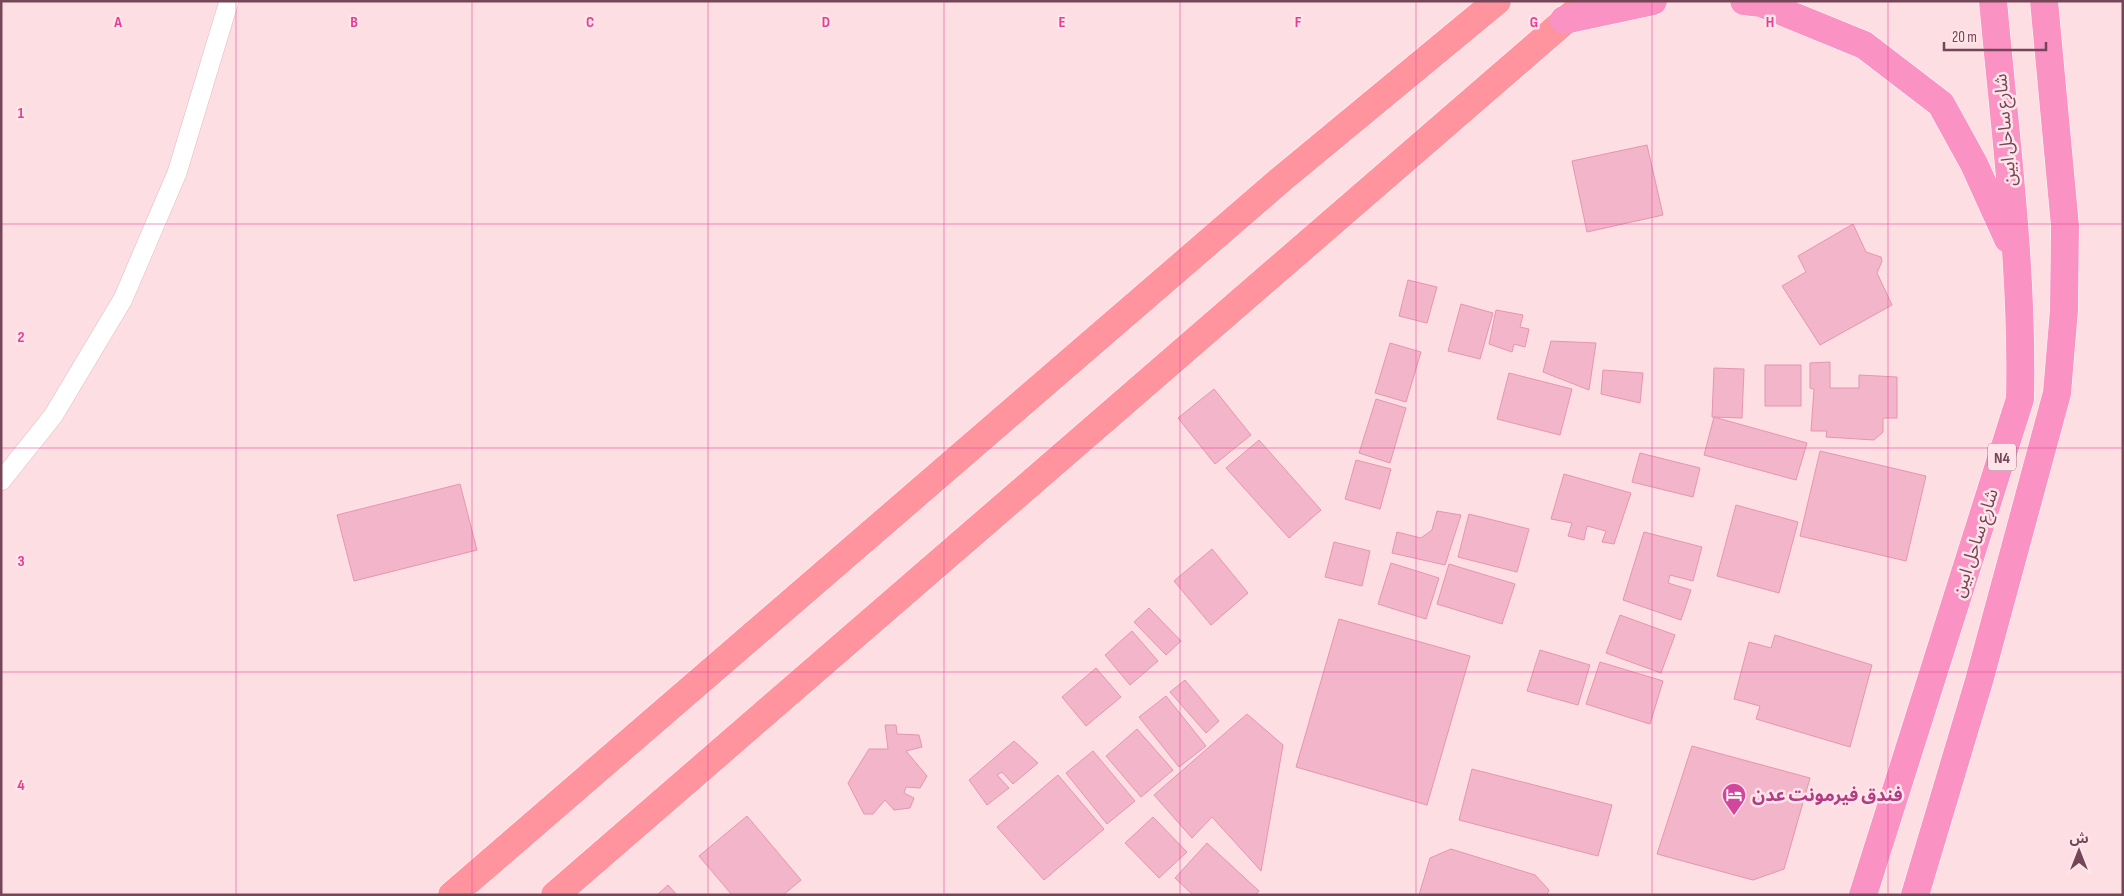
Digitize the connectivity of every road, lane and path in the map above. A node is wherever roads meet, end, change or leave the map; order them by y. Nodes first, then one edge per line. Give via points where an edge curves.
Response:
1 (229, 1) edge
2 (1497, 1) edge
3 (1588, 1) edge
4 (1654, 1) edge
5 (1744, 1) edge
6 (1993, 1) edge
7 (2044, 1) edge
8 (1564, 20) junction
9 (2017, 259) junction
10 (1, 481) edge
11 (452, 895) edge
12 (555, 895) edge
13 (1863, 895) edge
14 (1915, 895) edge

1 - 10 lane via 177,173 123,299 53,416
2 - 11 main road via 1284,176
3 - 8 main road
4 - 8 highway
5 - 9 highway via 1761,3 1864,45 1941,104 1974,164
6 - 9 highway, شارع ساحل ابين / N4
7 - 14 highway, شارع ساحل ابين / N4 via 2065,226 2064,310 2057,393 1979,681
8 - 12 main road
9 - 13 highway, شارع ساحل ابين / N4 via 2020,399

